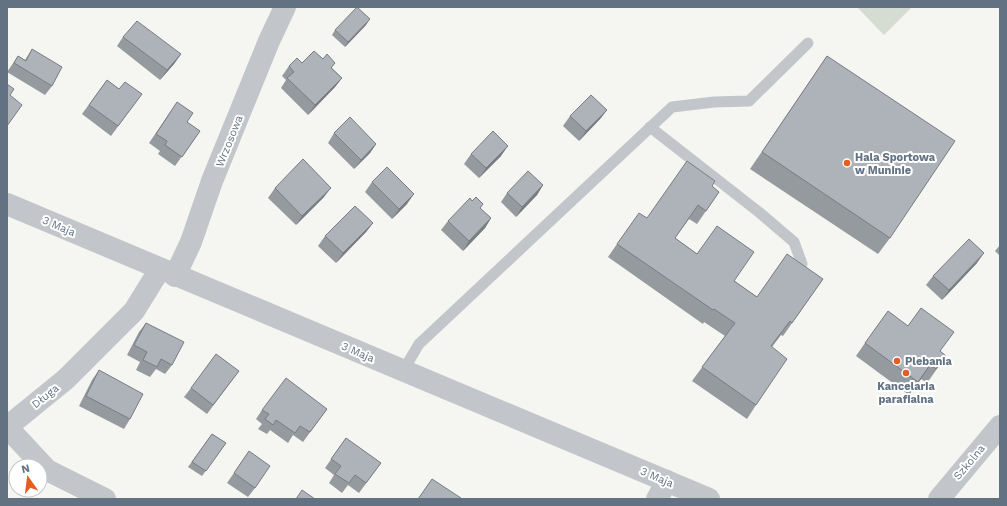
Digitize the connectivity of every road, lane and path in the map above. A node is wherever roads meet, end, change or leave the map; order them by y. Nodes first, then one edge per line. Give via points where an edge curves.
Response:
1 (285, 7) edge
2 (808, 43) dead end
3 (650, 127) junction
4 (7, 204) edge
5 (802, 264) edge
6 (167, 272) junction
7 (403, 371) junction
8 (1000, 426) edge
9 (7, 427) edge
10 (662, 490) edge
11 (105, 499) edge
12 (709, 499) edge
13 (939, 499) edge

1 - 6 street, Wrzosowa via 212,181 190,242
2 - 3 lane via 749,101 672,107
3 - 5 lane via 794,242
3 - 7 lane via 419,344
4 - 6 street, 3 Maja
6 - 7 street, 3 Maja
6 - 9 street, Długa via 134,311 66,379
7 - 10 street, 3 Maja
8 - 13 street, Szkolna
9 - 11 street, Długa via 47,470
10 - 12 street, 3 Maja

